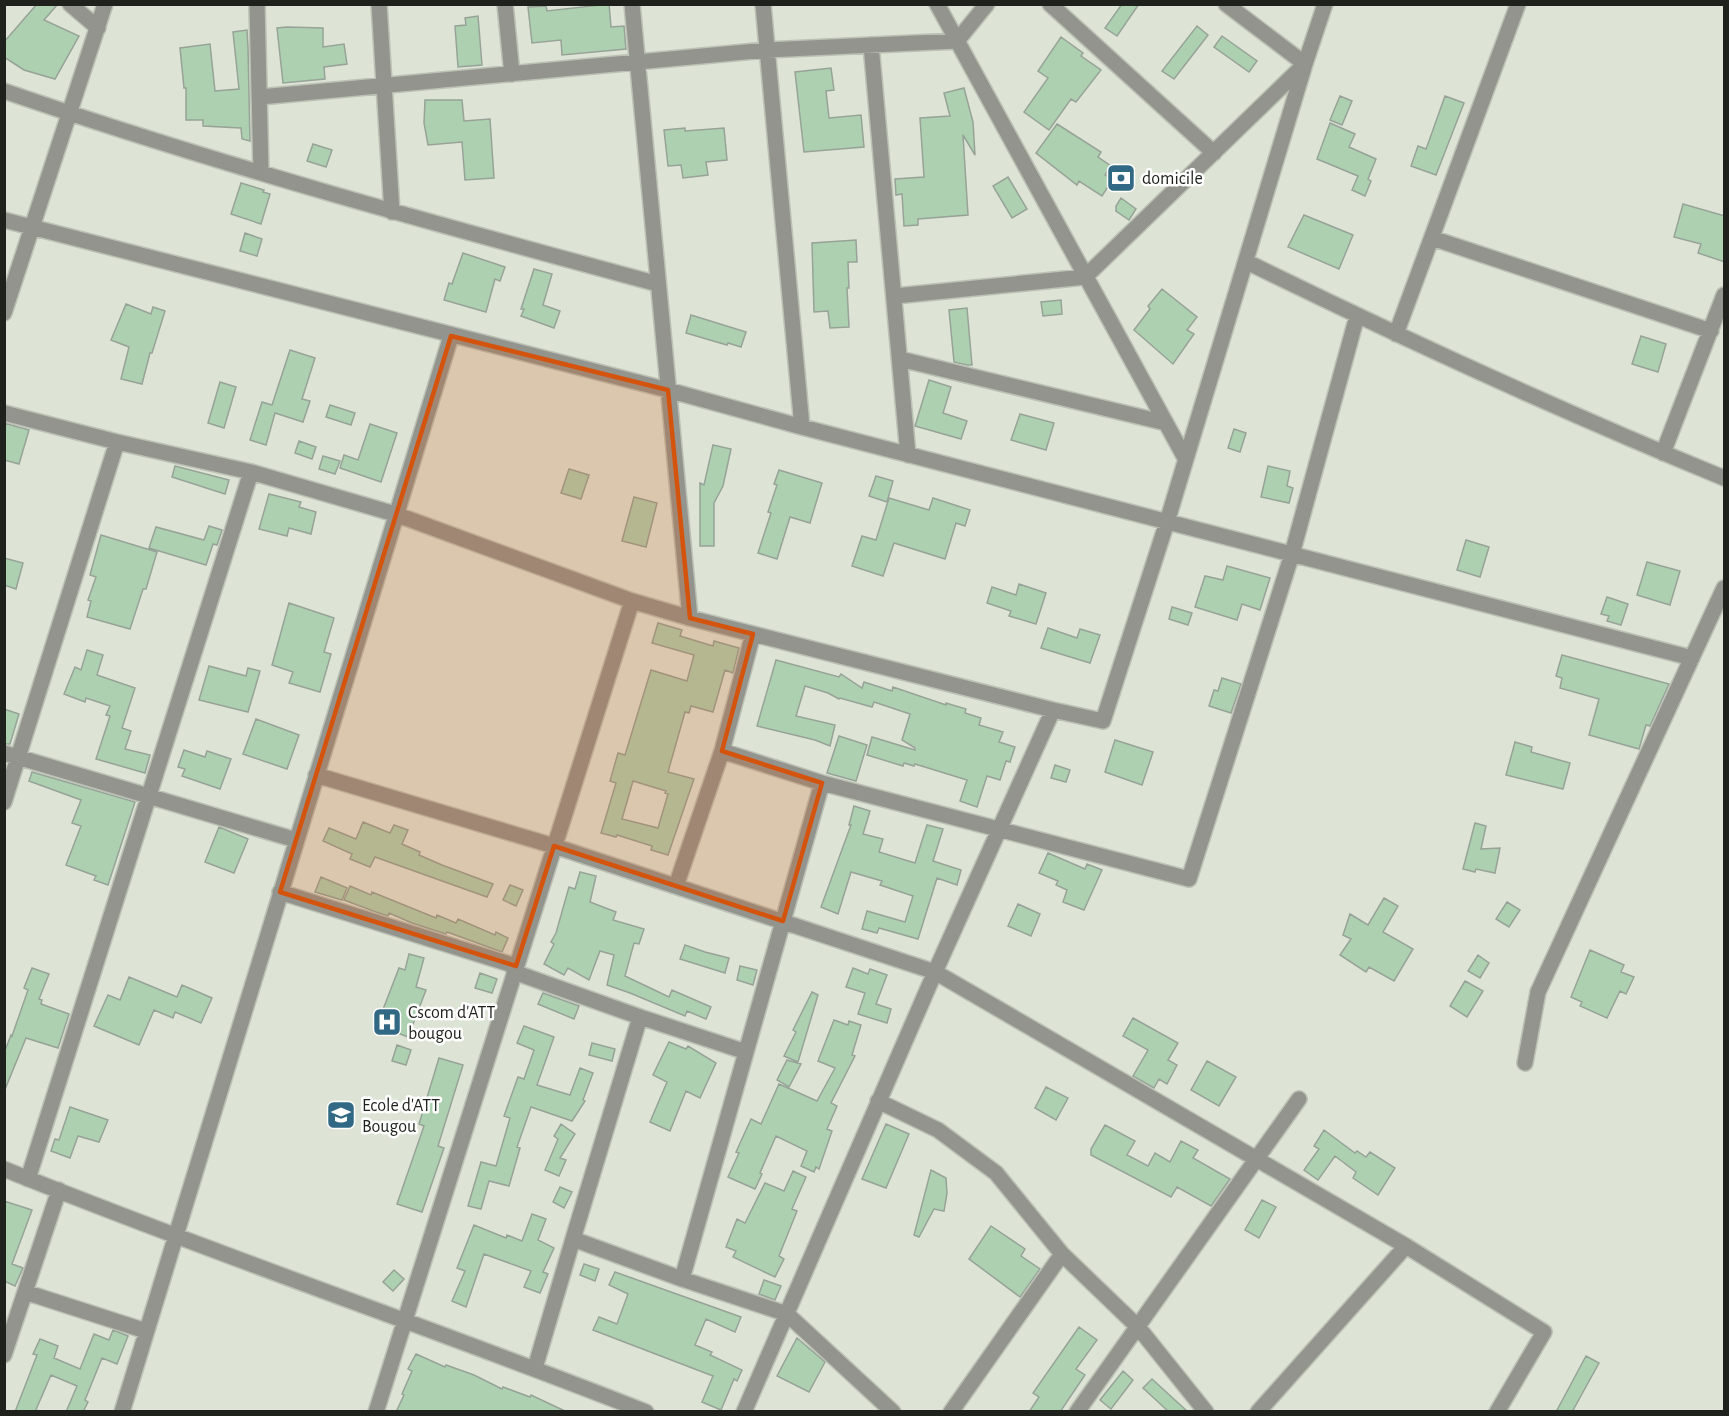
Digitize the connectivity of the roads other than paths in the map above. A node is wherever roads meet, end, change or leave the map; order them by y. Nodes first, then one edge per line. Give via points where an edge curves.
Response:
1 (70, 4) edge
2 (105, 4) edge
3 (257, 4) edge
4 (380, 4) edge
5 (505, 4) edge
6 (632, 4) edge
7 (763, 4) edge
8 (937, 4) edge
9 (987, 4) edge
10 (1050, 4) edge
11 (1226, 4) edge
12 (1325, 4) edge
13 (1518, 4) edge
14 (98, 28) junction
15 (957, 40) junction
16 (871, 45) junction
17 (767, 50) junction
18 (637, 62) junction
19 (1305, 64) junction
20 (512, 74) junction
21 (383, 86) junction
22 (4, 91) edge
23 (260, 97) junction
24 (69, 113) junction
25 (1214, 153) junction
26 (261, 173) junction
27 (392, 212) junction
28 (4, 220) edge
29 (33, 227) junction
30 (1432, 238) junction
31 (1247, 262) junction
32 (1085, 277) junction
33 (658, 284) junction
34 (1725, 295) edge
35 (895, 296) junction
36 (4, 313) edge
37 (1357, 316) junction
38 (1711, 331) junction
39 (1396, 334) junction
40 (451, 336) junction
41 (900, 359) junction
42 (668, 390) junction
43 (4, 413) edge
44 (1166, 423) junction
45 (802, 427) junction
46 (117, 442) junction
47 (1663, 453) junction
48 (908, 455) junction
49 (1185, 458) junction
50 (251, 472) junction
51 (1725, 478) edge
52 (395, 514) junction
53 (1167, 522) junction
54 (1292, 554) junction
55 (1725, 588) edge
56 (632, 602) junction
57 (690, 618) junction
58 (753, 634) junction
59 (1692, 658) junction
60 (1053, 710) junction
61 (722, 751) junction
62 (12, 755) edge
63 (315, 776) junction
64 (822, 783) junction
65 (149, 796) junction
66 (4, 802) edge
67 (999, 829) junction
68 (296, 840) junction
69 (554, 846) junction
70 (676, 886) junction
71 (280, 892) junction
72 (783, 921) junction
73 (515, 969) junction
74 (935, 972) junction
75 (640, 1017) junction
76 (746, 1052) junction
77 (1526, 1063) dead end
78 (1299, 1099) dead end
79 (878, 1101) junction
80 (1257, 1158) junction
81 (4, 1169) edge
82 (28, 1179) junction
83 (59, 1190) junction
84 (175, 1236) junction
85 (573, 1239) junction
86 (1406, 1246) junction
87 (1062, 1254) junction
88 (682, 1279) junction
89 (25, 1292) junction
90 (12, 1307) edge
91 (787, 1314) junction
92 (404, 1320) junction
93 (1138, 1327) junction
94 (146, 1331) junction
95 (4, 1356) edge
96 (535, 1368) junction
97 (122, 1412) edge
98 (376, 1412) edge
99 (646, 1412) edge
100 (744, 1412) edge
101 (893, 1412) edge
102 (951, 1412) edge
103 (1077, 1412) edge
104 (1206, 1412) edge
105 (1258, 1412) edge
106 (1497, 1412) edge

1 - 14 street
2 - 14 street
3 - 23 street
4 - 21 street
5 - 20 street
6 - 18 street
7 - 17 street
8 - 15 street
9 - 15 street
10 - 25 street
11 - 19 street
12 - 19 street
13 - 30 street
14 - 24 street
15 - 16 street
15 - 32 street
16 - 17 street
16 - 35 street
17 - 18 street
17 - 45 street
18 - 20 street
18 - 33 street
19 - 25 street
19 - 31 street
20 - 21 street
21 - 23 street
21 - 27 street
22 - 24 street
23 - 26 street
24 - 26 street
24 - 29 street
25 - 32 street
26 - 27 street
27 - 33 street
28 - 29 street
29 - 36 street
29 - 40 street
30 - 38 street
30 - 39 street
31 - 37 street
31 - 49 street
32 - 35 street
32 - 44 street
33 - 42 street
34 - 38 street
35 - 41 street
37 - 39 street
37 - 54 street
38 - 47 street
39 - 47 street
40 - 42 street
40 - 52 street
41 - 44 street
41 - 48 street
42 - 45 street
42 - 57 street
43 - 46 street
44 - 49 street
45 - 48 street
46 - 50 street
46 - 62 street
47 - 51 street
48 - 53 street
49 - 53 street
50 - 52 street
50 - 65 street
52 - 56 street
52 - 63 street
53 - 54 street
53 - 60 street via 1103,721
54 - 59 street
54 - 67 street via 1189,879
55 - 59 street
56 - 57 street
56 - 69 street
57 - 58 street
58 - 60 street
58 - 61 street
59 - 77 street via 1538,992
60 - 67 street
61 - 64 street
61 - 70 street
62 - 65 street
62 - 66 street
63 - 68 street
63 - 69 street
64 - 67 street
64 - 72 street
65 - 68 street
65 - 82 street
67 - 74 street
68 - 71 street
69 - 70 street
69 - 73 street
70 - 72 street
71 - 73 street
71 - 84 street
72 - 74 street
72 - 76 street
73 - 75 street
73 - 92 street
74 - 79 street
74 - 80 street
75 - 76 street
75 - 85 street
76 - 88 street
78 - 80 street
79 - 87 street via 938,1130 996,1173
79 - 91 street
80 - 86 street
80 - 93 street
81 - 82 street
82 - 83 street
83 - 84 street
83 - 89 street
84 - 92 street
84 - 94 street
85 - 88 street
85 - 96 street
86 - 105 street
86 - 106 street via 1544,1332
87 - 93 street
87 - 102 street
88 - 91 street
89 - 90 street
89 - 94 street
90 - 95 street
91 - 100 street
91 - 101 street
92 - 96 street
92 - 98 street
93 - 103 street
93 - 104 street
94 - 97 street
96 - 99 street

